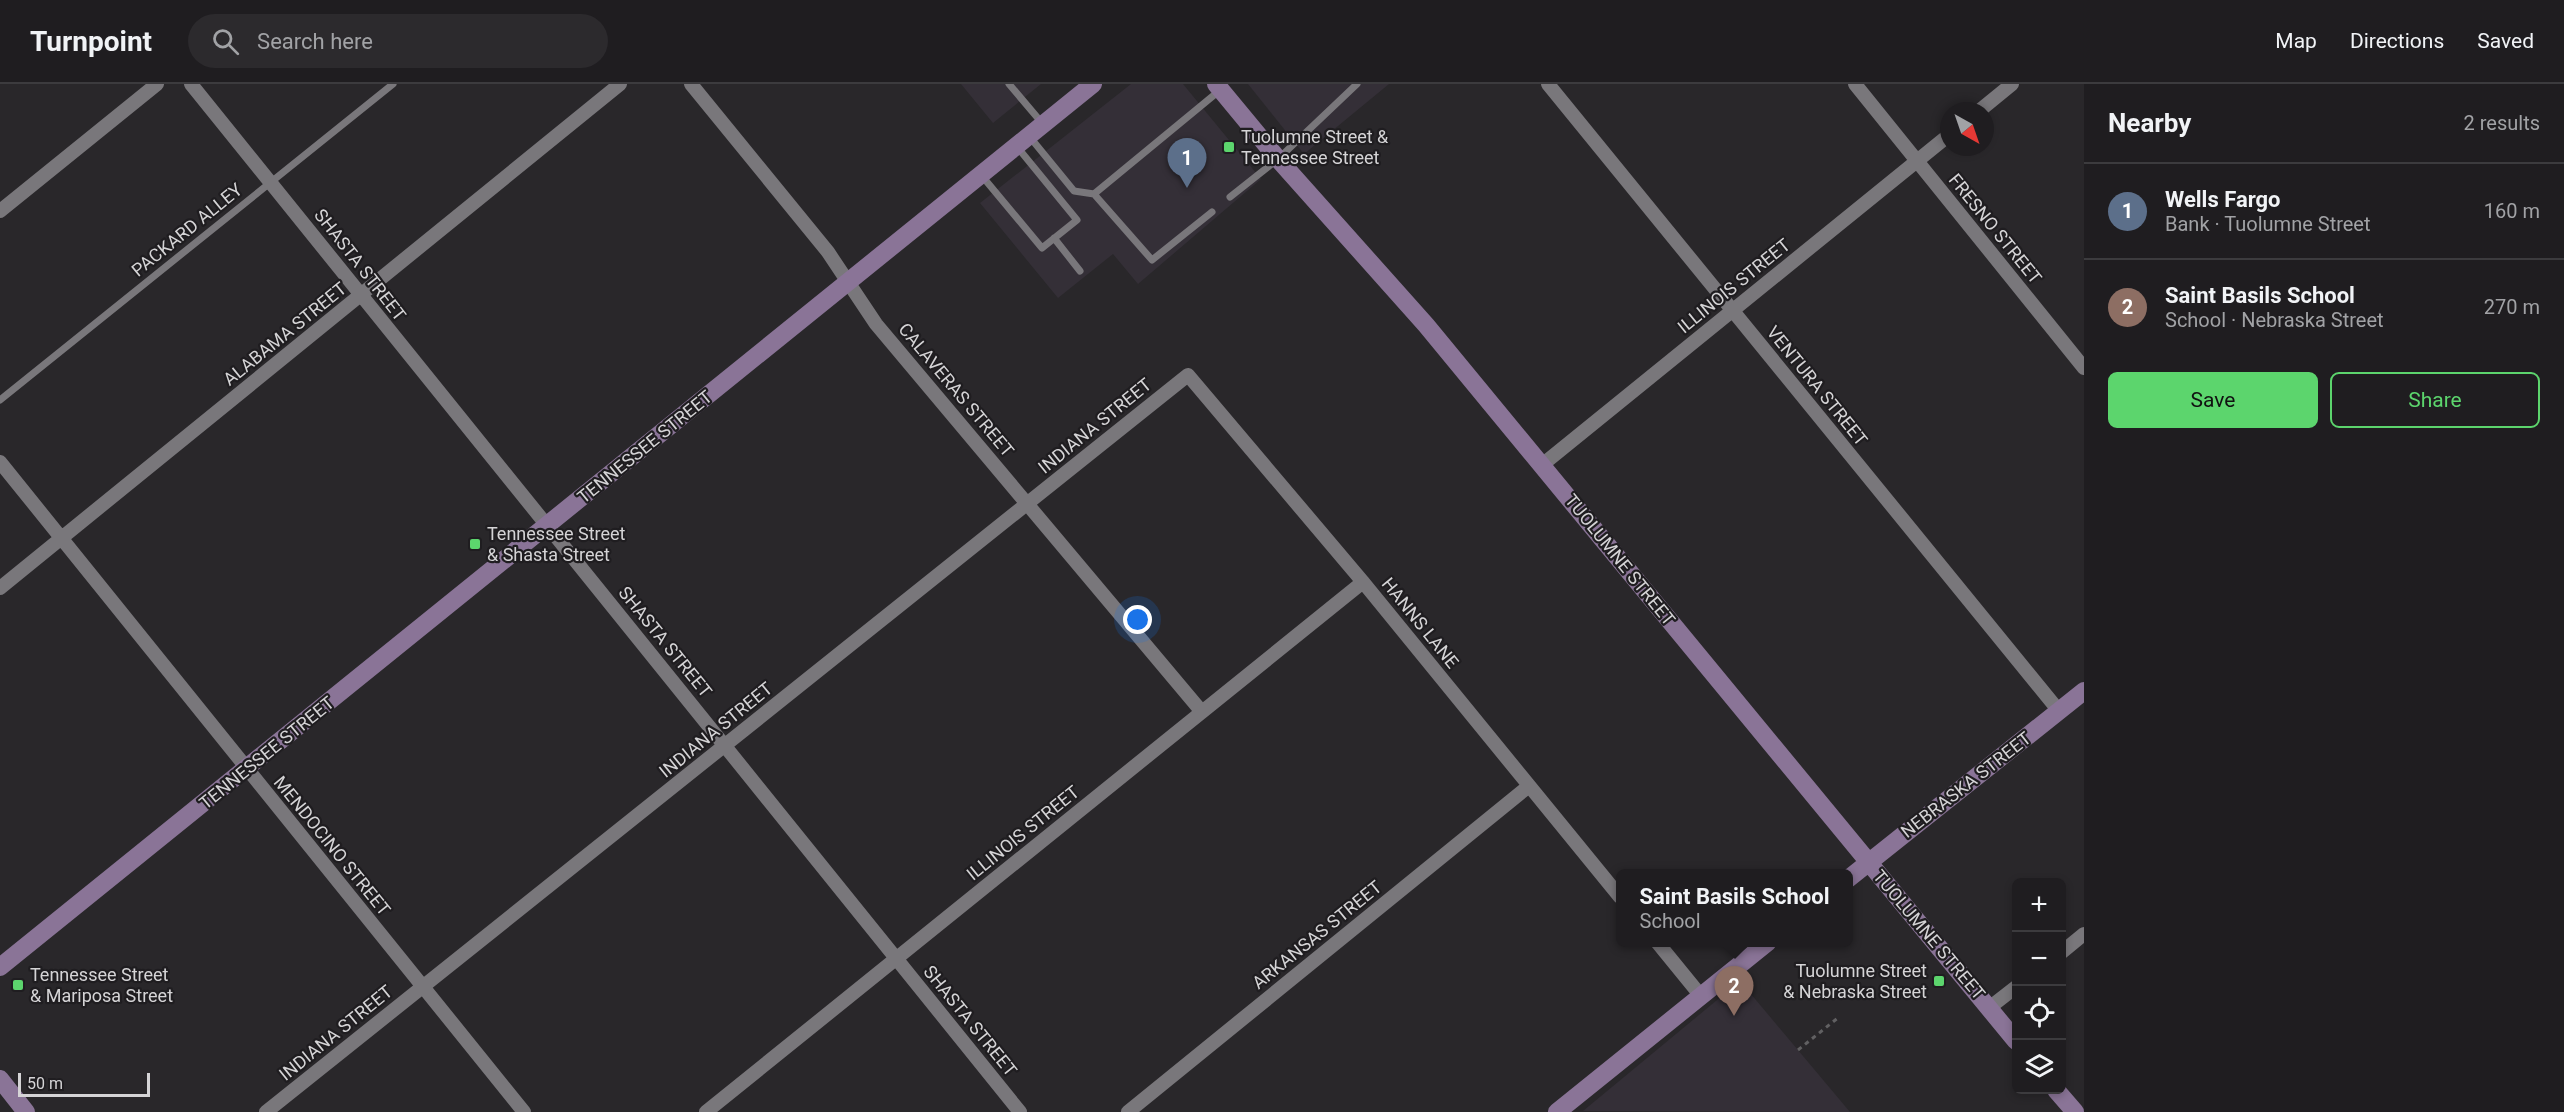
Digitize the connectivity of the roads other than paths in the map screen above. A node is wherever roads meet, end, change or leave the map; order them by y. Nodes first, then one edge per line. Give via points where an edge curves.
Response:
1 (157, 84) edge
2 (191, 84) edge
3 (393, 84) edge
4 (620, 84) edge
5 (691, 84) edge
6 (1009, 84) edge
7 (1093, 84) edge
8 (1357, 84) edge
9 (1548, 84) edge
10 (1855, 84) edge
11 (2012, 84) edge
12 (1219, 87) edge
13 (1990, 102) edge
14 (1030, 135) junction
15 (1940, 142) edge
16 (1278, 159) junction
17 (1917, 161) junction
18 (981, 174) junction
19 (271, 182) junction
20 (1094, 195) junction
21 (1230, 197) dead end
22 (0, 211) edge
23 (1212, 212) dead end
24 (1054, 238) junction
25 (1080, 271) dead end
26 (850, 282) junction
27 (361, 296) junction
28 (1732, 311) junction
29 (2084, 368) edge
30 (1188, 375) joint
31 (0, 400) edge
32 (0, 462) edge
33 (1542, 465) junction
34 (1027, 504) junction
35 (548, 526) junction
36 (61, 538) junction
37 (1363, 582) junction
38 (0, 588) edge
39 (2084, 691) edge
40 (2059, 711) junction
41 (1202, 712) junction
42 (725, 745) junction
43 (247, 769) junction
44 (1529, 786) junction
45 (1869, 862) junction
46 (1853, 875) edge
47 (1616, 892) edge
48 (2084, 934) edge
49 (1661, 947) edge
50 (1762, 947) edge
51 (2066, 948) edge
52 (897, 959) junction
53 (0, 967) edge
54 (423, 987) junction
55 (2012, 990) edge
56 (1701, 996) junction
57 (1989, 1008) junction
58 (2015, 1040) edge
59 (0, 1079) edge
60 (2060, 1094) edge
61 (1561, 1111) edge
62 (26, 1112) edge
63 (266, 1112) edge
64 (524, 1112) edge
65 (706, 1112) edge
66 (1020, 1112) edge
67 (1128, 1112) edge
68 (2075, 1112) edge

1 - 22 street
2 - 19 street, SHASTA STREET
3 - 19 lane, PACKARD ALLEY
4 - 27 street, ALABAMA STREET
5 - 26 street, CALAVERAS STREET
6 - 14 lane
7 - 14 main road, TENNESSEE STREET
8 - 16 lane
9 - 28 street, VENTURA STREET
10 - 17 street, FRESNO STREET
11 - 13 street
12 - 16 main road, TUOLUMNE STREET
12 - 20 lane
14 - 18 main road, TENNESSEE STREET
14 - 20 lane via 1074,191
14 - 24 lane via 1077,220
15 - 17 street, ILLINOIS STREET
16 - 21 lane
16 - 33 main road, TUOLUMNE STREET via 1426,325
17 - 28 street, ILLINOIS STREET
17 - 29 street, FRESNO STREET
18 - 24 lane via 1042,248
18 - 26 main road, TENNESSEE STREET
19 - 27 street, SHASTA STREET
19 - 31 lane, PACKARD ALLEY
20 - 23 lane via 1152,260
24 - 25 lane
26 - 34 street, CALAVERAS STREET via 876,324
26 - 35 main road, TENNESSEE STREET
27 - 35 street, SHASTA STREET
27 - 36 street, ALABAMA STREET
28 - 33 street, ILLINOIS STREET
28 - 40 street, VENTURA STREET
30 - 34 street, INDIANA STREET
30 - 37 street, HANNS LANE
32 - 36 street, MENDOCINO STREET
33 - 45 main road, TUOLUMNE STREET
34 - 41 street, CALAVERAS STREET
34 - 42 street, INDIANA STREET
35 - 42 street, SHASTA STREET
35 - 43 main road, TENNESSEE STREET
36 - 38 street, ALABAMA STREET
36 - 43 street, MENDOCINO STREET
37 - 41 street, ILLINOIS STREET
37 - 44 street, HANNS LANE
39 - 40 main road, NEBRASKA STREET
40 - 45 main road, NEBRASKA STREET
41 - 52 street, ILLINOIS STREET
42 - 52 street, SHASTA STREET
42 - 54 street, INDIANA STREET
43 - 53 main road, TENNESSEE STREET
43 - 54 street, MENDOCINO STREET
44 - 47 street, HANNS LANE
44 - 67 street, ARKANSAS STREET
45 - 46 main road, NEBRASKA STREET
45 - 57 main road, TUOLUMNE STREET
48 - 51 street
49 - 56 street
50 - 56 main road
52 - 65 street, ILLINOIS STREET
52 - 66 street, SHASTA STREET
54 - 63 street, INDIANA STREET
54 - 64 street, MENDOCINO STREET
55 - 57 street
56 - 61 main road
57 - 58 main road, TUOLUMNE STREET
59 - 62 main road
60 - 68 main road

